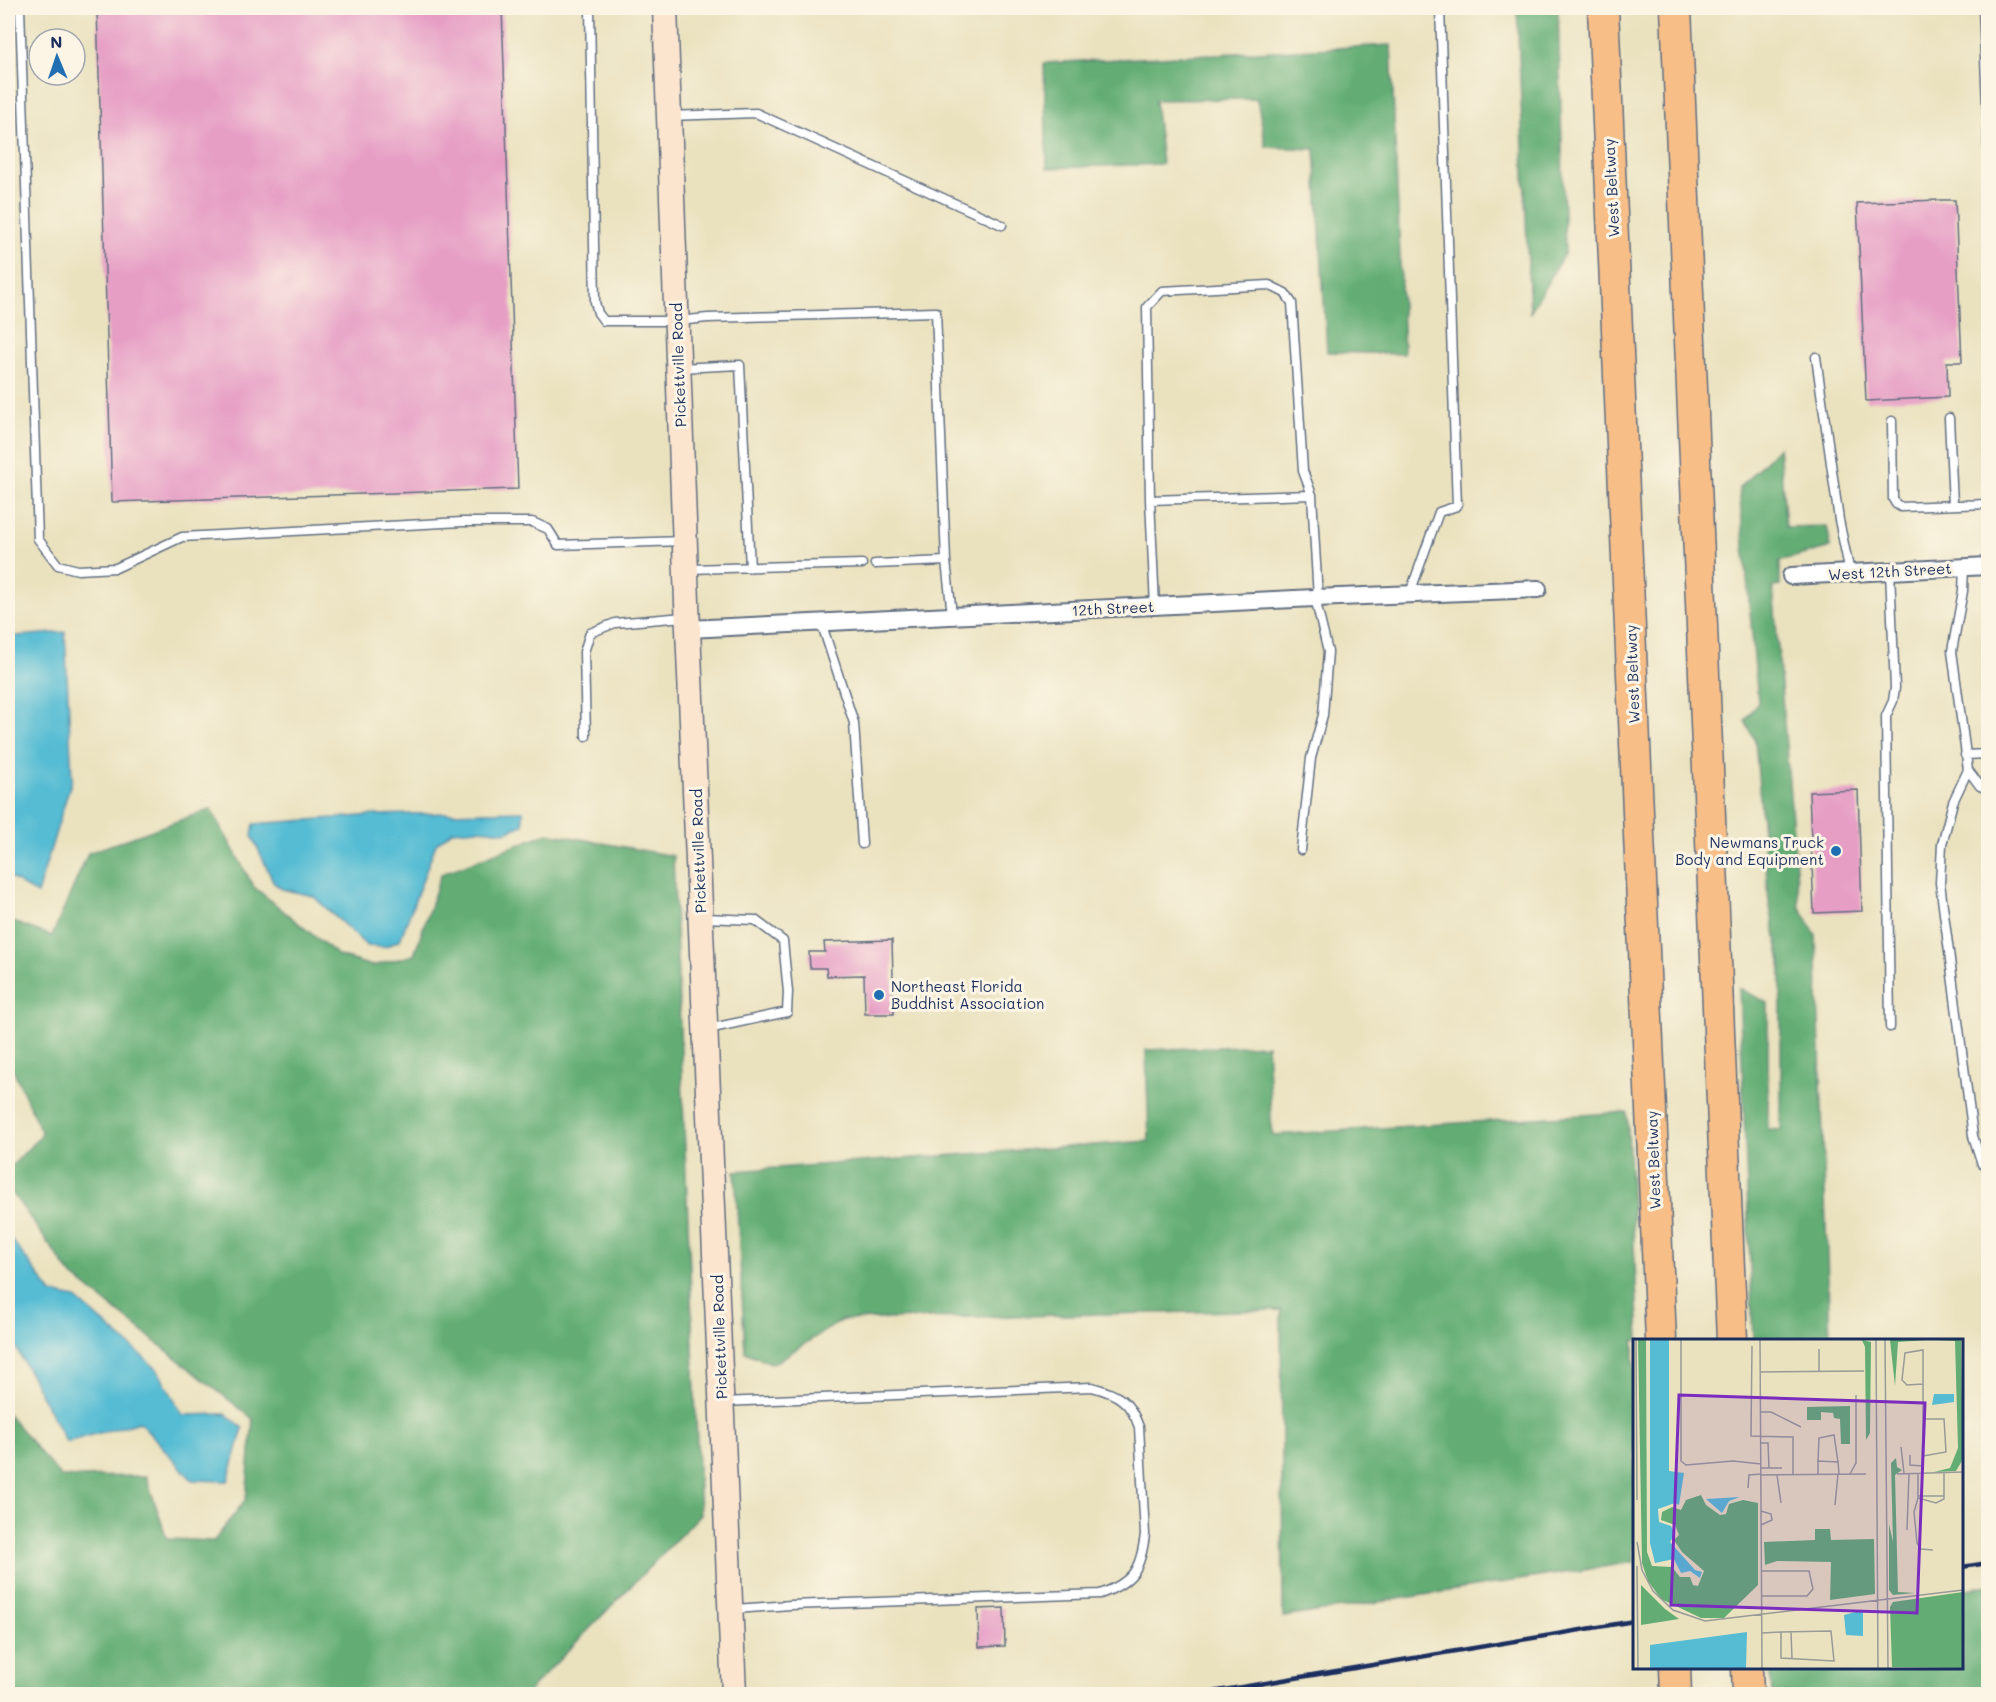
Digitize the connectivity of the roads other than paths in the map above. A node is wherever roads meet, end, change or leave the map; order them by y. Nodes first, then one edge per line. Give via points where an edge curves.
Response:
1 (20, 8) edge
2 (590, 8) edge
3 (665, 8) edge
4 (1440, 8) edge
5 (1603, 8) edge
6 (1676, 8) edge
7 (1983, 8) edge
8 (669, 116) junction
9 (1988, 130) edge
10 (1989, 146) edge
11 (1002, 225) dead end
12 (677, 321) junction
13 (1816, 357) dead end
14 (678, 368) junction
15 (1949, 418) dead end
16 (1892, 421) dead end
17 (1312, 495) junction
18 (1150, 500) junction
19 (1989, 504) edge
20 (1953, 505) junction
21 (685, 541) junction
22 (946, 561) junction
23 (862, 564) dead end
24 (875, 564) dead end
25 (1989, 567) edge
26 (750, 568) junction
27 (1964, 568) junction
28 (686, 569) junction
29 (1890, 571) junction
30 (1851, 573) junction
31 (1791, 576) dead end
32 (1538, 589) dead end
33 (1410, 593) junction
34 (1317, 598) junction
35 (1155, 606) junction
36 (952, 615) junction
37 (821, 621) junction
38 (688, 623) junction
39 (586, 736) dead end
40 (1989, 754) edge
41 (1965, 755) junction
42 (1968, 770) junction
43 (1989, 789) edge
44 (862, 844) dead end
45 (1301, 850) dead end
46 (700, 918) junction
47 (1890, 1027) dead end
48 (705, 1030) junction
49 (1989, 1168) edge
50 (1661, 1339) edge
51 (1732, 1339) edge
52 (721, 1402) junction
53 (730, 1610) junction
54 (1747, 1669) edge
55 (734, 1695) edge
56 (1748, 1695) edge

1 - 21 lane via 38,539 58,565 78,570 117,568 182,537 462,522 532,522 548,529 558,545
2 - 12 lane via 594,291 598,313 604,321
3 - 8 street, Pickettville Road
4 - 33 lane via 1457,506 1439,512
5 - 50 highway, West Beltway
6 - 51 highway
7 - 9 lane
8 - 11 lane via 756,113
8 - 12 street, Pickettville Road
9 - 10 lane
12 - 14 street, Pickettville Road
12 - 22 lane via 936,312
13 - 30 lane via 1839,520
14 - 21 street, Pickettville Road
14 - 26 lane via 740,365
15 - 20 lane
16 - 20 lane via 1896,504
17 - 18 lane
17 - 18 lane via 1303,471 1292,303 1285,293 1269,285 1162,291 1147,307
17 - 34 lane
18 - 35 lane
19 - 20 lane
21 - 28 street, Pickettville Road
22 - 24 lane
22 - 36 lane
23 - 26 lane
25 - 27 street, West 12th Street
26 - 28 lane
27 - 29 street, West 12th Street
27 - 41 lane via 1952,651
28 - 38 street, Pickettville Road
29 - 30 street, West 12th Street
29 - 47 lane via 1895,688 1886,716
30 - 31 street, West 12th Street
32 - 33 street, 12th Street
33 - 34 street, 12th Street
34 - 35 street, 12th Street
34 - 45 lane via 1328,652 1323,715 1311,758
35 - 36 street, 12th Street
36 - 37 street, 12th Street
37 - 38 street, 12th Street
37 - 44 lane via 854,723
38 - 39 lane via 615,623 590,633 585,652
38 - 46 street, Pickettville Road
40 - 41 lane
41 - 42 lane
42 - 43 lane via 1980,786
42 - 49 lane via 1953,802 1942,844 1940,883 1973,1136 1982,1164
46 - 48 street, Pickettville Road
46 - 48 lane via 754,920 783,941 788,992 787,1012
48 - 52 street, Pickettville Road
52 - 53 street, Pickettville Road
52 - 53 lane via 1074,1386 1106,1391 1124,1400 1139,1427 1145,1534 1141,1560 1131,1576 1118,1588 1100,1594
53 - 55 street, Pickettville Road
54 - 56 highway

